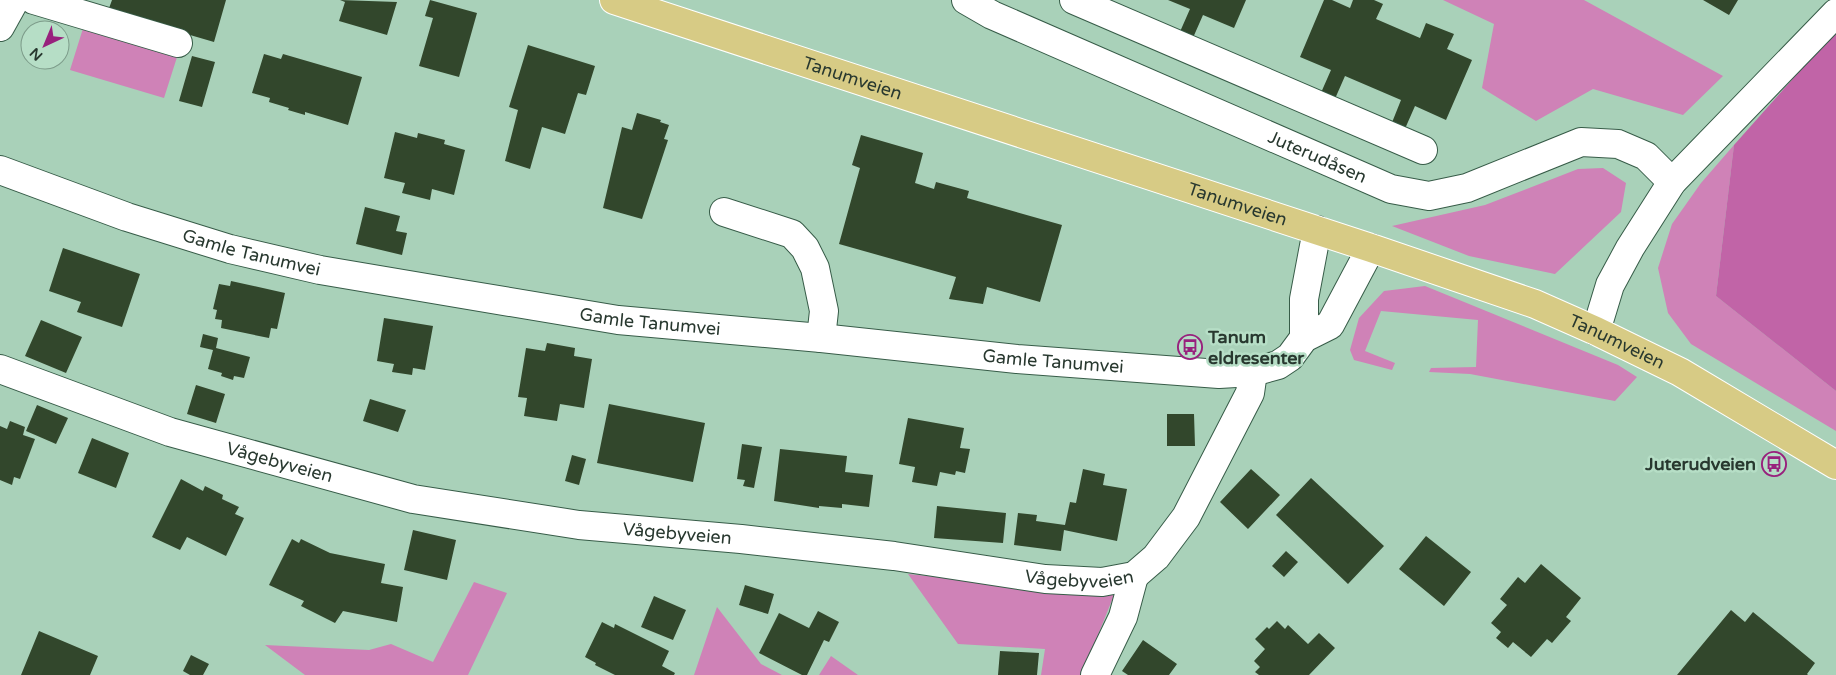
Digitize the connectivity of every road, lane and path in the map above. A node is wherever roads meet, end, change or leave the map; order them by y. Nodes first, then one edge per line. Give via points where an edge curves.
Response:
1 (15, 0) edge
2 (34, 0) edge
3 (614, 0) edge
4 (966, 0) edge
5 (1074, 0) edge
6 (1836, 13) edge
7 (0, 27) edge
8 (178, 43) dead end
9 (1423, 150) dead end
10 (0, 170) edge
11 (1672, 182) junction
12 (724, 212) dead end
13 (1317, 230) junction
14 (1371, 248) junction
15 (1596, 331) junction
16 (821, 338) junction
17 (1304, 338) junction
18 (0, 369) edge
19 (1253, 372) junction
20 (1836, 465) edge
21 (1134, 576) junction
22 (1095, 675) edge

1 - 7 street
2 - 8 street
3 - 13 main road, Tanumveien
4 - 11 street, Juterudåsen via 992,15 1391,189 1429,196 1467,188 1581,142 1618,144 1646,156
5 - 9 street
6 - 11 street
10 - 16 street, Gamle Tanumvei via 127,217 230,249 320,270 618,320
11 - 15 street via 1610,285
12 - 16 street via 792,234 805,248 815,268 824,312
13 - 14 main road, Tanumveien
13 - 17 street via 1304,299
14 - 15 main road, Tanumveien via 1535,304
14 - 17 street, Gamle Tanumvei via 1330,326
15 - 20 main road, Tanumveien via 1680,372
16 - 19 street, Gamle Tanumvei via 1017,359 1219,374
17 - 19 street, Gamle Tanumvei via 1290,357 1278,365
18 - 21 street, Vågebyveien via 170,432 413,499 579,524 894,556 1045,578 1102,582
19 - 21 street, Vågebyveien via 1250,393 1186,517 1156,557
21 - 22 street via 1123,616

